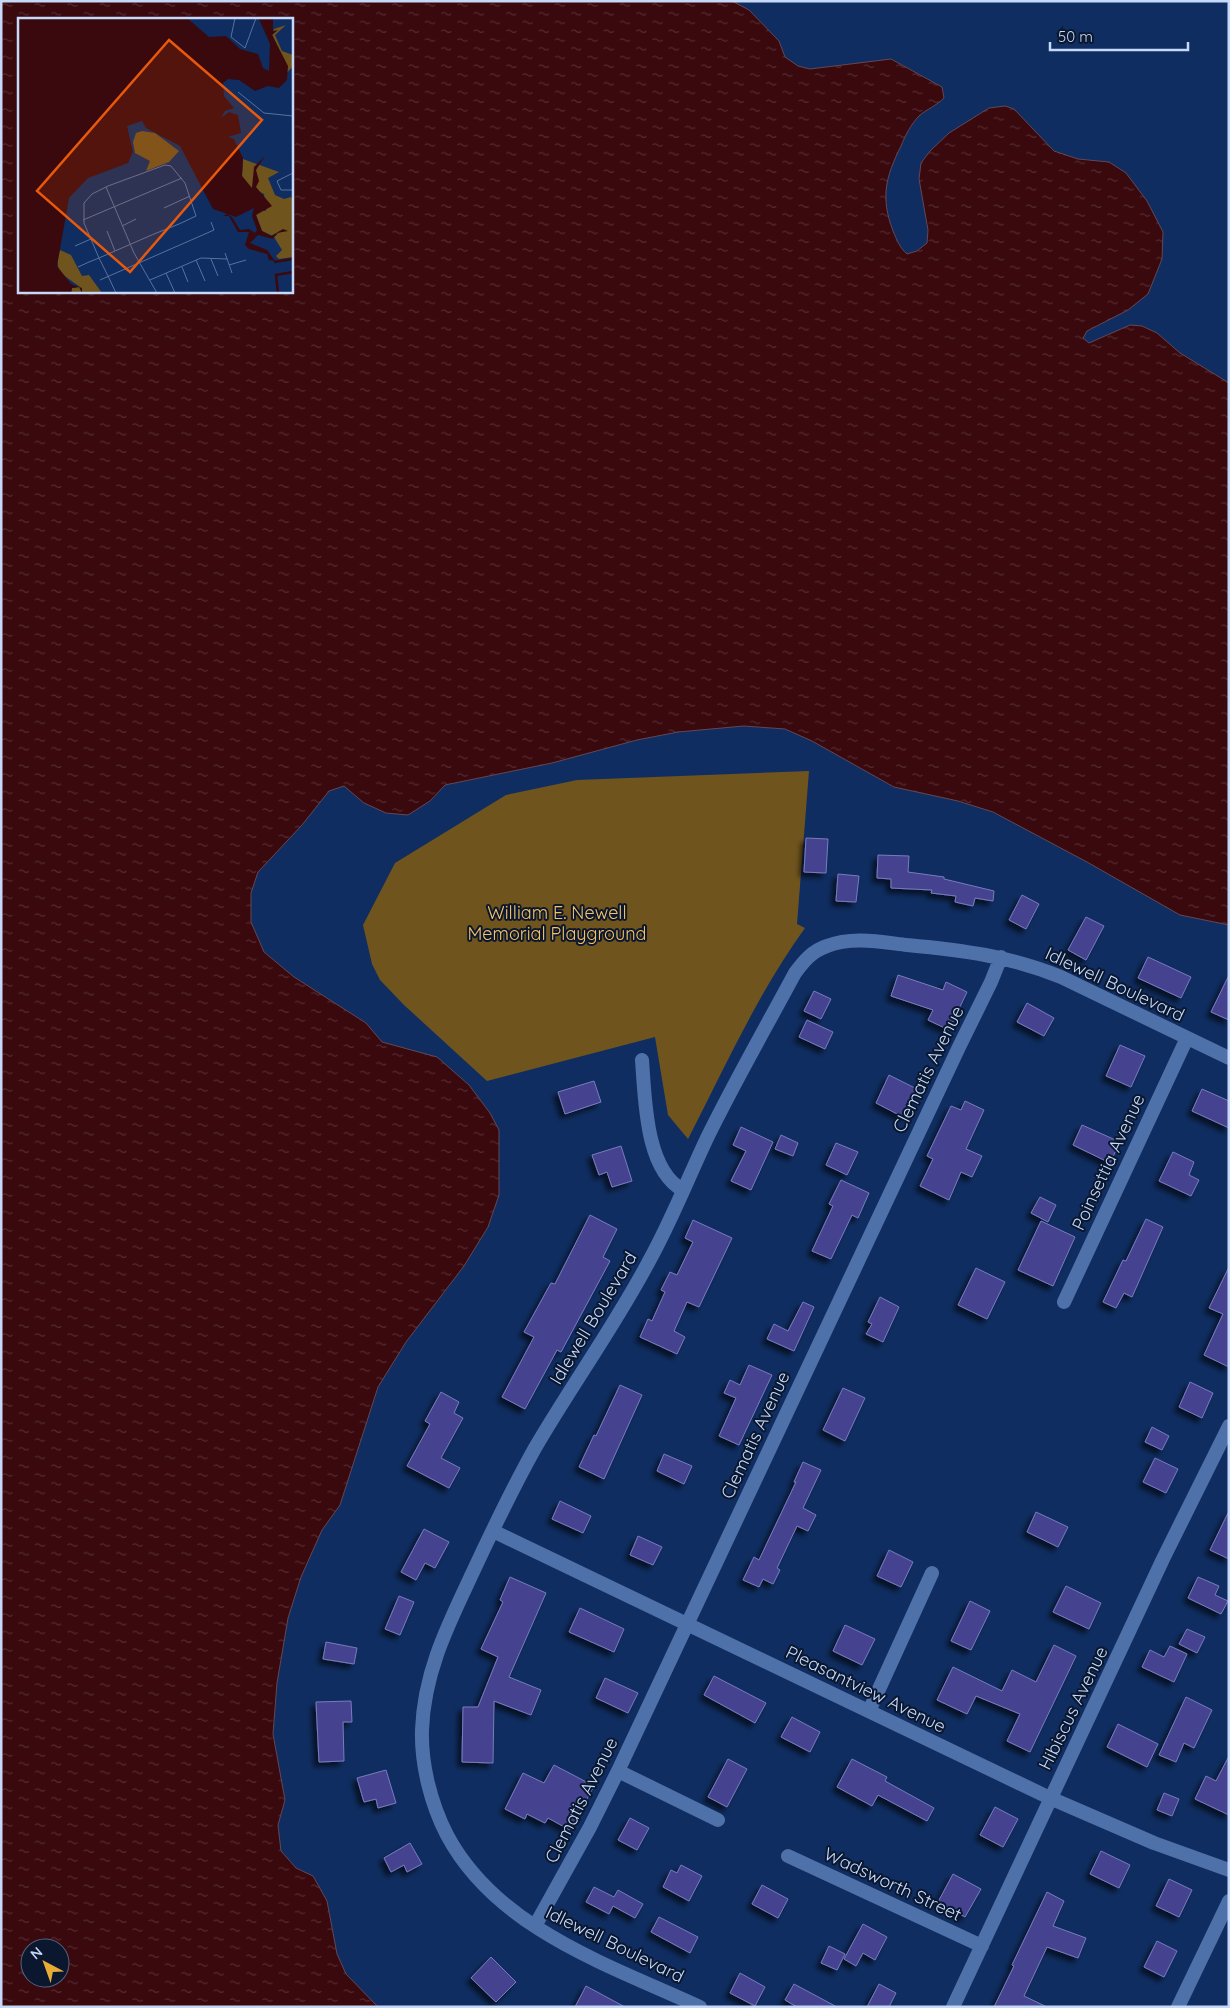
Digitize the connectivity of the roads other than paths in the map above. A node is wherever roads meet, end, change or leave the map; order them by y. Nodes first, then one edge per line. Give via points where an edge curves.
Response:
1 (1001, 957) junction
2 (1187, 1038) junction
3 (1229, 1058) edge
4 (642, 1060) dead end
5 (683, 1190) junction
6 (1064, 1302) dead end
7 (1229, 1426) edge
8 (493, 1531) junction
9 (932, 1573) dead end
10 (686, 1624) junction
11 (869, 1711) junction
12 (618, 1771) junction
13 (1050, 1798) junction
14 (718, 1820) dead end
15 (788, 1856) dead end
16 (1229, 1870) edge
17 (1229, 1901) edge
18 (535, 1926) junction
19 (982, 1946) junction
20 (700, 2007) edge
21 (953, 2007) edge
22 (1178, 2007) edge

1 - 2 street, Idlewell Boulevard via 1061,977
1 - 5 street, Idlewell Boulevard via 867,941 837,943 813,953 795,973 722,1107
1 - 10 street, Clematis Avenue
2 - 3 street, Idlewell Boulevard
2 - 6 street, Poinsettia Avenue
4 - 5 street via 646,1116 652,1144 666,1176
5 - 8 street, Idlewell Boulevard via 646,1267 535,1448
7 - 13 street, Hibiscus Avenue
8 - 10 street, Pleasantview Avenue
8 - 18 street, Idlewell Boulevard via 435,1656 424,1709 422,1743 435,1807 454,1847 482,1884
9 - 11 street
10 - 11 street, Pleasantview Avenue
10 - 12 street, Clematis Avenue
11 - 13 street, Pleasantview Avenue
12 - 14 street
12 - 18 street, Clematis Avenue
13 - 16 street, Pleasantview Avenue via 1154,1843
13 - 19 street, Hibiscus Avenue
15 - 19 street, Wadsworth Street
17 - 22 street
18 - 20 street, Idlewell Boulevard via 579,1951
19 - 21 street, Hibiscus Avenue

